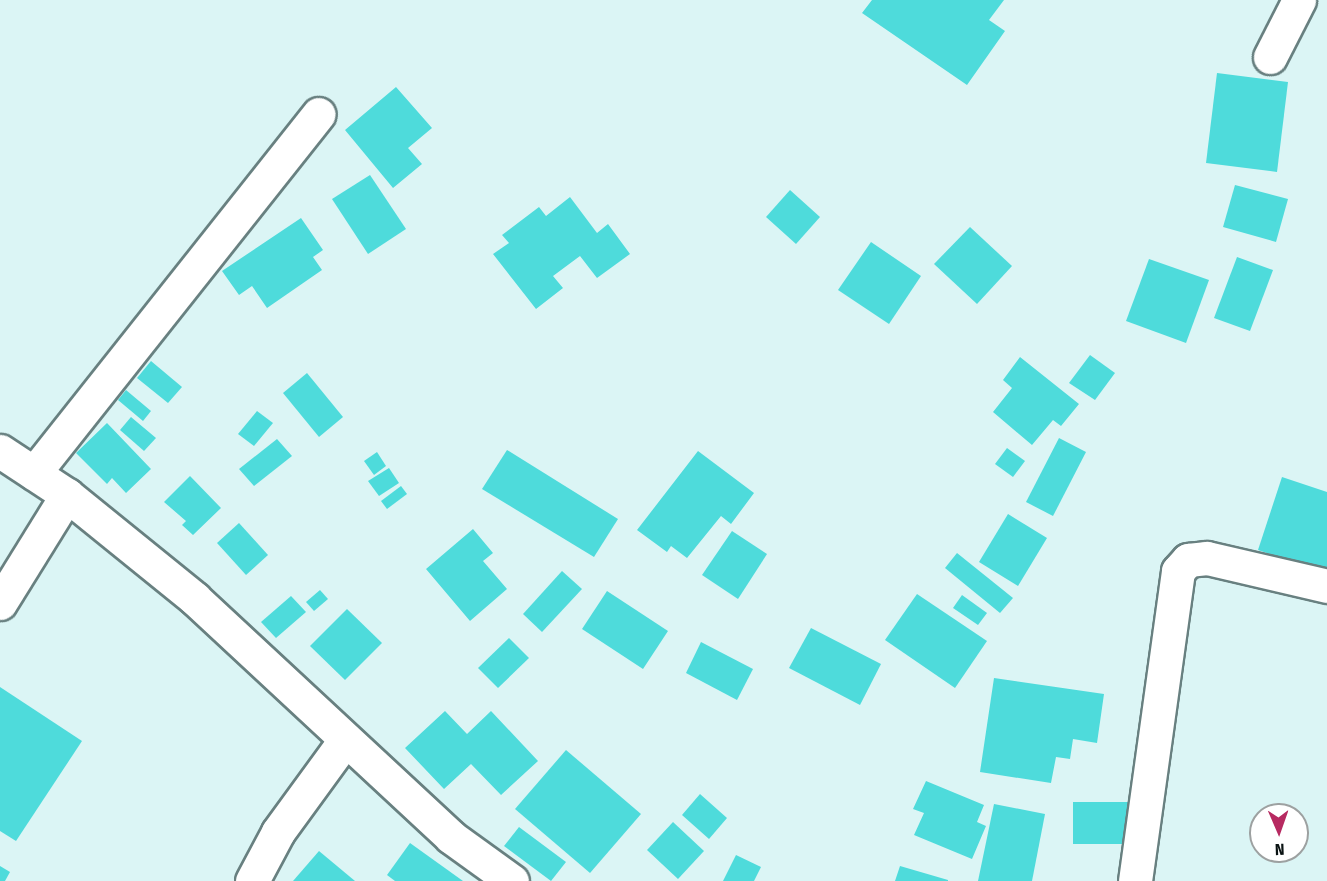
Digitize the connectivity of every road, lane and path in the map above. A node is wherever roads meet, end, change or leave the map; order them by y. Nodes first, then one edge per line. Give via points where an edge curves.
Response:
1 (1299, 0) edge
2 (1270, 57) dead end
3 (319, 114) dead end
4 (0, 451) edge
5 (34, 473) junction
6 (67, 495) junction
7 (1327, 586) edge
8 (0, 603) edge
9 (345, 740) junction
10 (252, 881) edge
11 (512, 881) edge
12 (1135, 881) edge

1 - 2 street
3 - 5 street
4 - 5 street
5 - 6 street
6 - 8 street
6 - 9 street via 194,598
7 - 12 street via 1207,558 1188,560 1178,571
9 - 10 street via 278,832
9 - 11 street via 451,837

